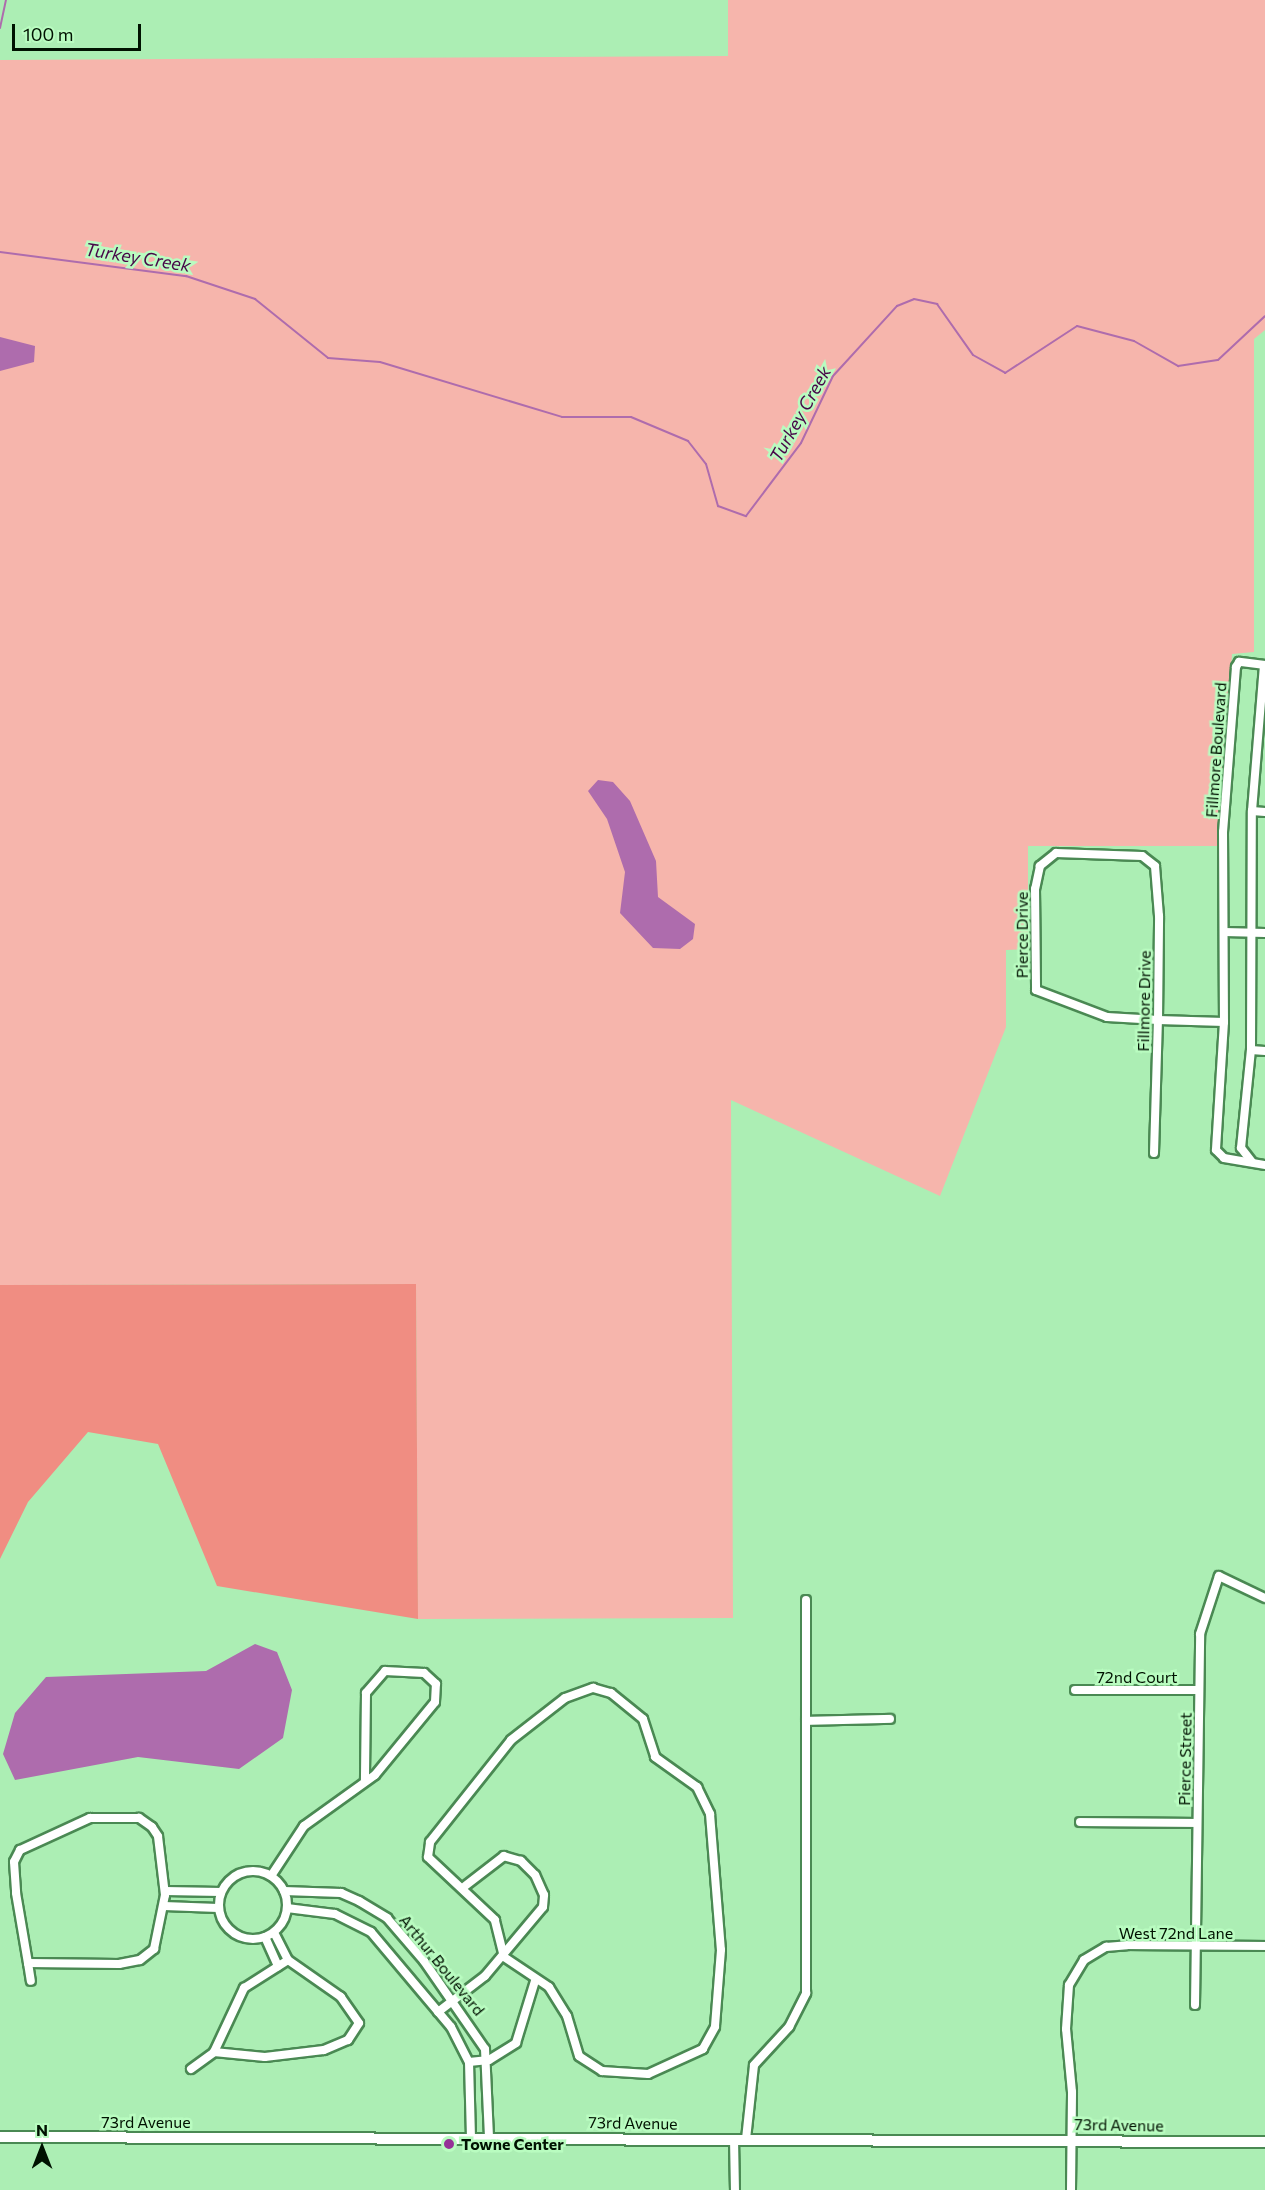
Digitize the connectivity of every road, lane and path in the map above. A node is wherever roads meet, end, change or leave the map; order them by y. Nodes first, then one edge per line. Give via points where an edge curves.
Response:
1 (1264, 665) edge
2 (1252, 811) junction
3 (1265, 812) edge
4 (1142, 856) joint
5 (1224, 932) junction
6 (1252, 933) junction
7 (1265, 933) edge
8 (1158, 1020) junction
9 (1224, 1022) junction
10 (1251, 1050) junction
11 (1265, 1051) edge
12 (1154, 1154) dead end
13 (1252, 1162) junction
14 (1265, 1165) edge
15 (1265, 1598) edge
16 (806, 1600) dead end
17 (1075, 1690) dead end
18 (1199, 1690) junction
19 (890, 1719) dead end
20 (806, 1721) junction
21 (364, 1781) junction
22 (1080, 1822) dead end
23 (1197, 1823) junction
24 (271, 1876) junction
25 (465, 1886) junction
26 (165, 1891) junction
27 (284, 1891) junction
28 (222, 1892) junction
29 (164, 1906) junction
30 (218, 1908) junction
31 (287, 1908) junction
32 (273, 1933) junction
33 (265, 1937) junction
34 (1197, 1946) junction
35 (1265, 1946) edge
36 (504, 1957) junction
37 (288, 1960) junction
38 (28, 1963) junction
39 (278, 1966) junction
40 (31, 1981) dead end
41 (535, 1981) junction
42 (454, 1999) junction
43 (1196, 2005) dead end
44 (438, 2012) junction
45 (213, 2052) junction
46 (489, 2060) junction
47 (469, 2062) junction
48 (191, 2069) dead end
49 (471, 2136) junction
50 (489, 2136) junction
51 (0, 2137) edge
52 (740, 2139) junction
53 (1072, 2139) junction
54 (1265, 2142) edge
55 (735, 2190) edge
56 (1071, 2190) edge

1 - 2 street, Fillmore Boulevard
1 - 5 street, Fillmore Boulevard via 1239,662 1236,667 1223,832
2 - 3 street
2 - 6 street, Fillmore Boulevard
4 - 8 street, Fillmore Drive via 1155,866 1159,881
4 - 8 street, Pierce Drive via 1056,853 1040,866 1033,979 1036,990 1107,1017
5 - 6 street
5 - 9 street, Fillmore Boulevard
6 - 7 street
6 - 10 street, Fillmore Boulevard
8 - 9 street, Pierce Drive
8 - 12 street, Fillmore Drive
9 - 13 street, Fillmore Boulevard via 1216,1150 1224,1158
10 - 11 street
10 - 13 street, Fillmore Boulevard via 1241,1148
13 - 14 street
15 - 18 street, Pierce Street via 1219,1576 1200,1634
16 - 20 street
17 - 18 street, 72nd Court
18 - 23 street, Pierce Street
19 - 20 street
20 - 52 street via 806,1993 789,2026 754,2065
21 - 21 street via 435,1702 436,1684 424,1673 386,1671 366,1693
21 - 24 street via 304,1826
22 - 23 street
23 - 34 street, Pierce Street
24 - 27 street
24 - 28 street via 242,1872
25 - 36 street via 495,1920
25 - 36 street via 504,1856 521,1861 535,1875 544,1895 543,1907
25 - 41 street via 428,1857 430,1842 511,1740 565,1698 593,1688 628,1704 643,1719 655,1757 697,1787 710,1814 721,1950 715,2026 703,2049 648,2074 602,2071 579,2056 567,2016 549,1987
26 - 28 street
26 - 29 street
26 - 38 street via 158,1836 139,1818 90,1818 36,1840 20,1850 14,1862
27 - 31 street
27 - 42 street, Arthur Boulevard via 341,1893 387,1918
28 - 30 street
29 - 30 street
29 - 38 street via 154,1949 140,1960
30 - 33 street via 234,1934
31 - 32 street
31 - 44 street, Arthur Boulevard via 335,1914 371,1932
32 - 33 street
32 - 37 street
33 - 39 street
34 - 35 street, West 72nd Lane
34 - 43 street, Pierce Street
34 - 53 street, West 72nd Lane via 1106,1947 1084,1960 1070,1985 1066,2029
36 - 41 street
36 - 42 street
37 - 39 street
37 - 45 street via 354,2009 359,2023 348,2040 296,2055
38 - 40 street
39 - 45 street via 244,1988
41 - 46 street via 516,2043
42 - 44 street
42 - 46 street, Arthur Boulevard
44 - 47 street, Arthur Boulevard
45 - 48 street
46 - 47 street
46 - 50 street, Arthur Boulevard
47 - 49 street
49 - 50 street, 73rd Avenue
49 - 51 street, 73rd Avenue
50 - 52 street, 73rd Avenue
52 - 53 street, 73rd Avenue
52 - 55 street
53 - 54 street, 73rd Avenue
53 - 56 street

